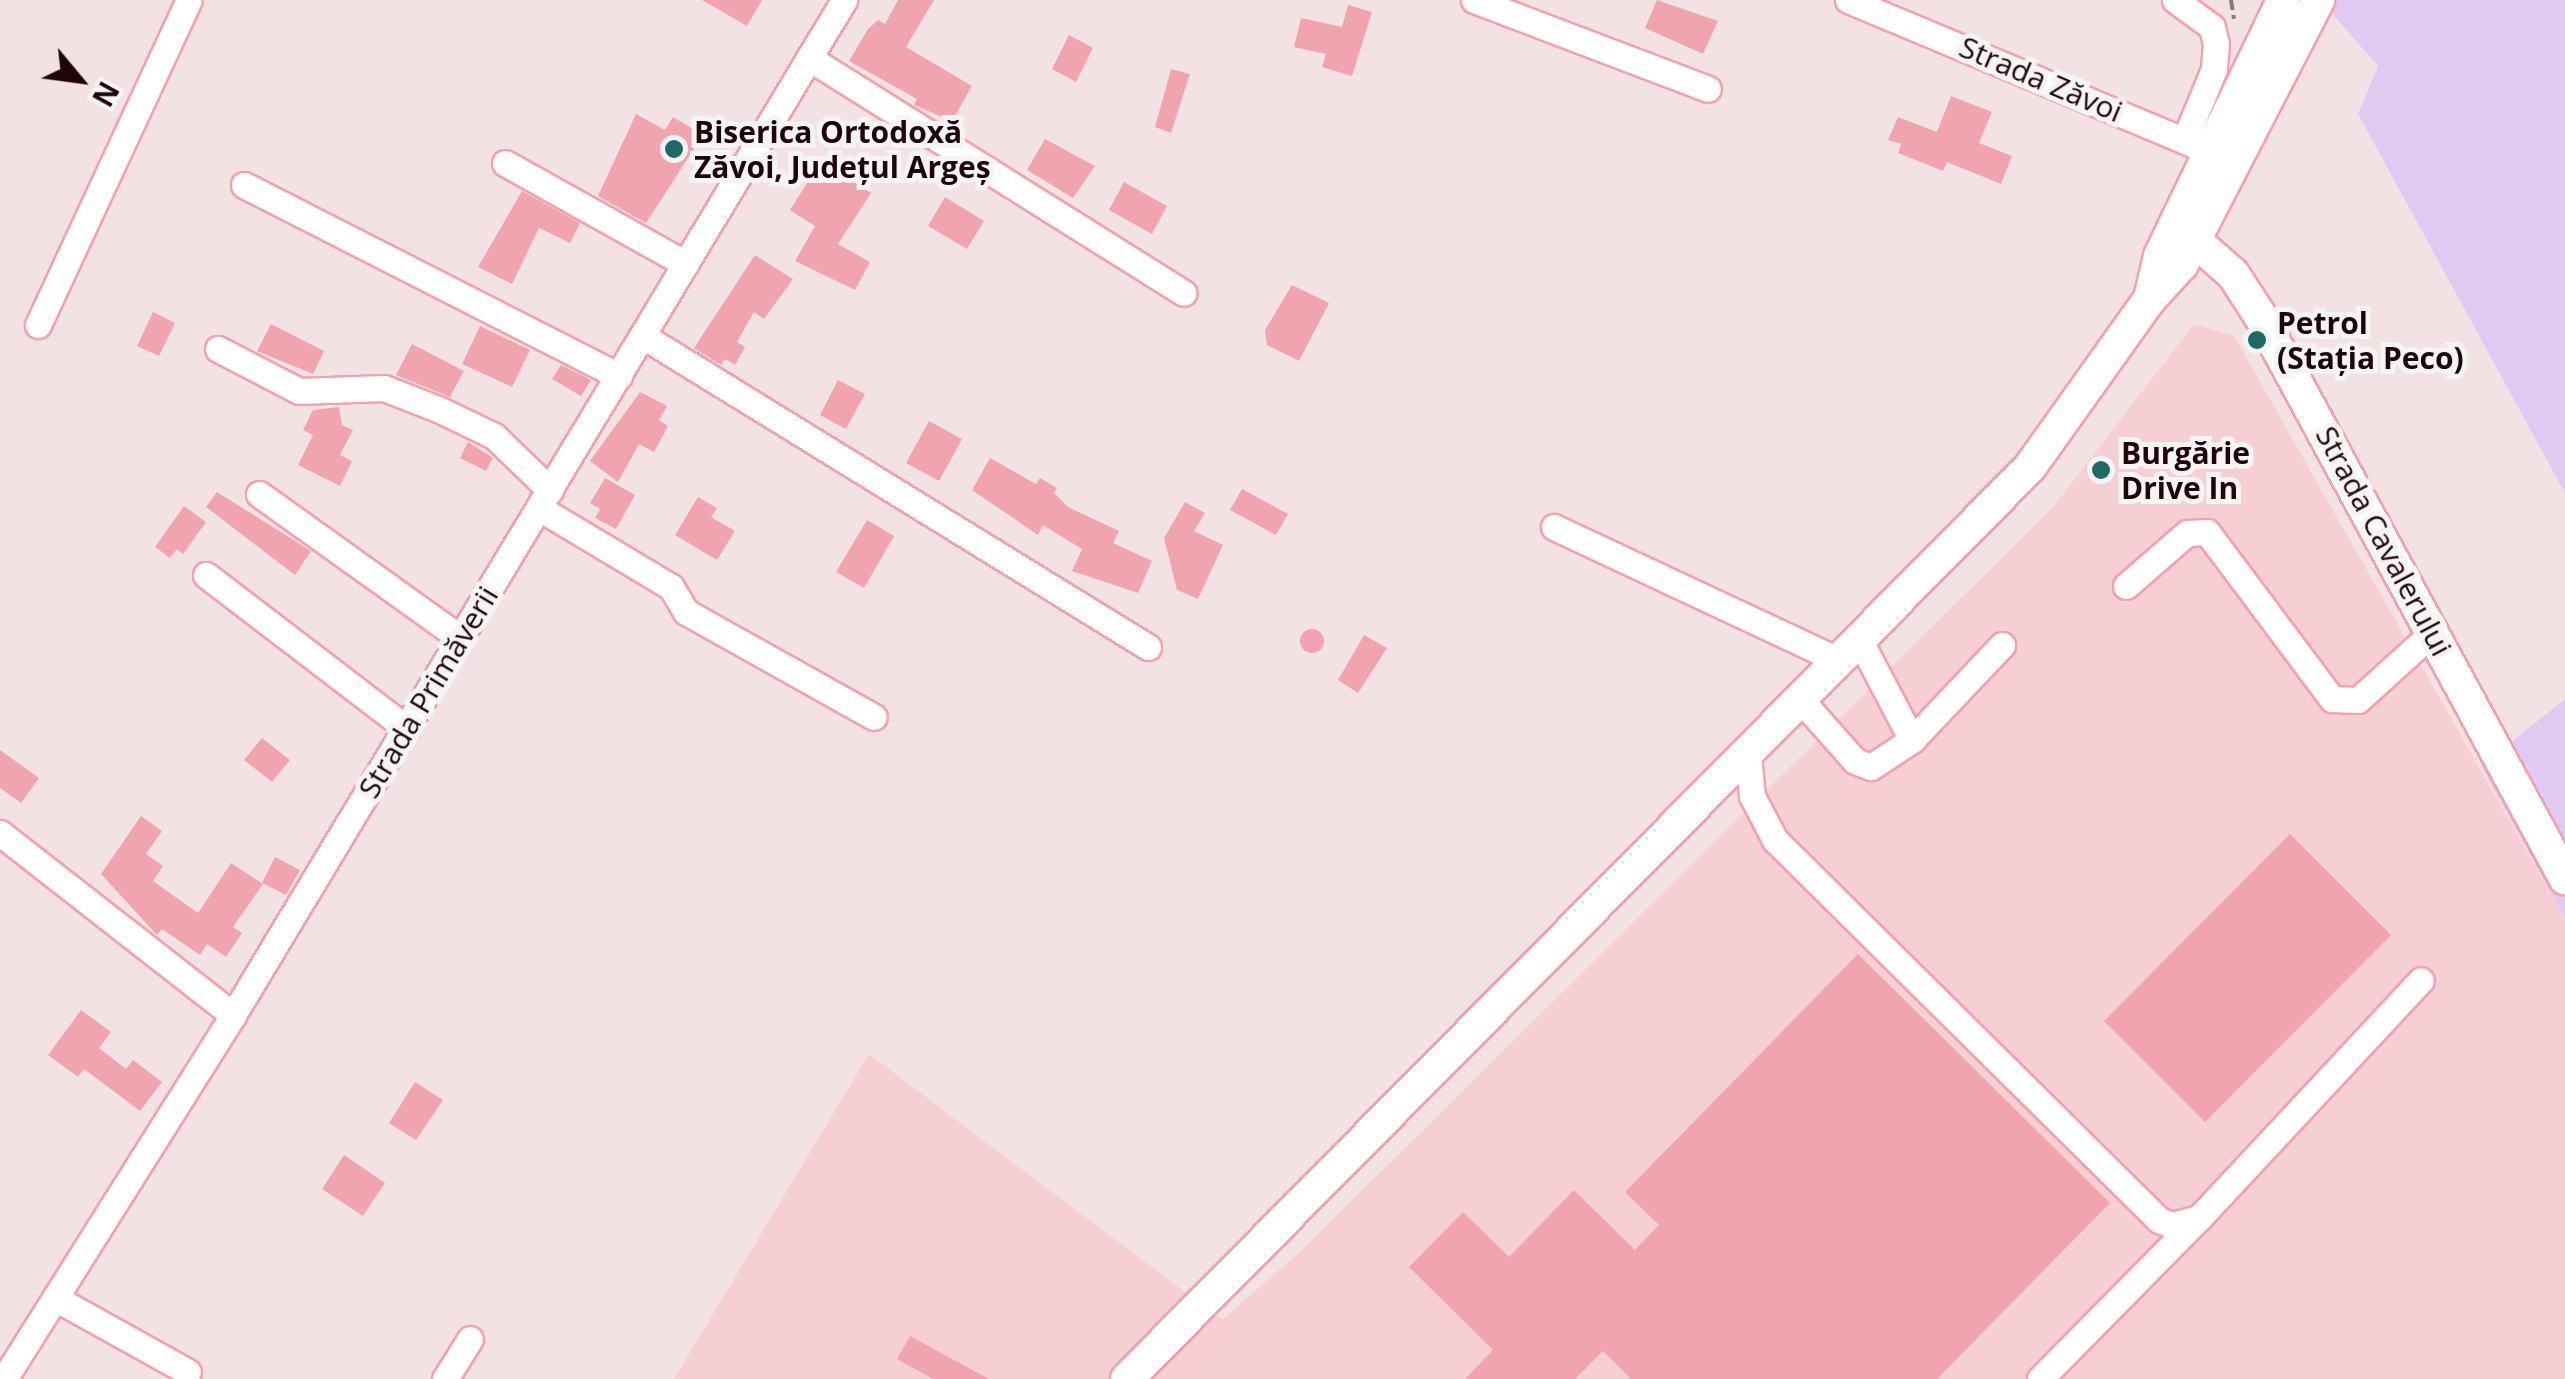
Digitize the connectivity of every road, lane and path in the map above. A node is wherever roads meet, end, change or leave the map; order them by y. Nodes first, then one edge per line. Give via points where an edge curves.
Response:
1 (189, 0) edge
2 (844, 0) edge
3 (1474, 0) edge
4 (1848, 0) edge
5 (2175, 0) edge
6 (2282, 0) edge
7 (2318, 0) edge
8 (809, 58) junction
9 (2259, 84) junction
10 (1708, 89) dead end
11 (2210, 151) junction
12 (504, 163) dead end
13 (244, 186) dead end
14 (2186, 230) junction
15 (686, 264) junction
16 (1182, 292) dead end
17 (38, 325) dead end
18 (644, 336) junction
19 (218, 349) dead end
20 (619, 376) junction
21 (259, 494) dead end
22 (545, 499) junction
23 (1554, 527) dead end
24 (206, 576) dead end
25 (2126, 586) dead end
26 (2434, 632) junction
27 (460, 638) junction
28 (2002, 645) dead end
29 (1148, 647) dead end
30 (1850, 651) junction
31 (1802, 700) junction
32 (874, 717) dead end
33 (406, 728) junction
34 (1912, 740) junction
35 (1748, 754) junction
36 (0, 834) edge
37 (2565, 878) edge
38 (2420, 980) dead end
39 (233, 1015) junction
40 (2198, 1218) junction
41 (2159, 1220) junction
42 (2160, 1257) junction
43 (55, 1298) junction
44 (470, 1339) dead end
45 (188, 1372) dead end
46 (4, 1379) edge
47 (444, 1379) edge
48 (1127, 1379) edge
49 (2040, 1379) edge

1 - 17 street
2 - 8 street, Strada Primăverii
3 - 10 street
4 - 11 street, Strada Zăvoi
5 - 11 street via 2212,27 2216,44
6 - 9 main road
7 - 9 main road
8 - 15 street, Strada Primăverii
8 - 16 street
9 - 11 main road
11 - 14 main road
12 - 15 street
13 - 20 street
14 - 26 main road, Strada Cavalerului via 2259,314
14 - 30 main road via 2182,264 2150,298 2030,466
15 - 18 street, Strada Primăverii
18 - 20 street, Strada Primăverii
18 - 29 street
19 - 22 street via 299,391 384,388 438,409 494,436
20 - 22 street, Strada Primăverii
21 - 27 street
22 - 27 street, Strada Primăverii
22 - 32 street via 671,587 686,612
23 - 30 street
24 - 33 street
25 - 26 street via 2187,533 2207,532 2332,699 2358,700
26 - 37 main road, Strada Cavalerului
27 - 33 street, Strada Primăverii
28 - 34 street
30 - 31 main road
30 - 34 street
31 - 34 street via 1855,761 1870,768
31 - 35 main road
33 - 39 street, Strada Primăverii
35 - 41 street via 1752,796 1774,840
35 - 48 main road
36 - 39 street
38 - 40 street
39 - 43 street, Strada Primăverii
40 - 41 street via 2184,1226
40 - 42 street
41 - 42 street
42 - 49 street
43 - 45 street
43 - 46 street, Strada Primăverii
44 - 47 street

